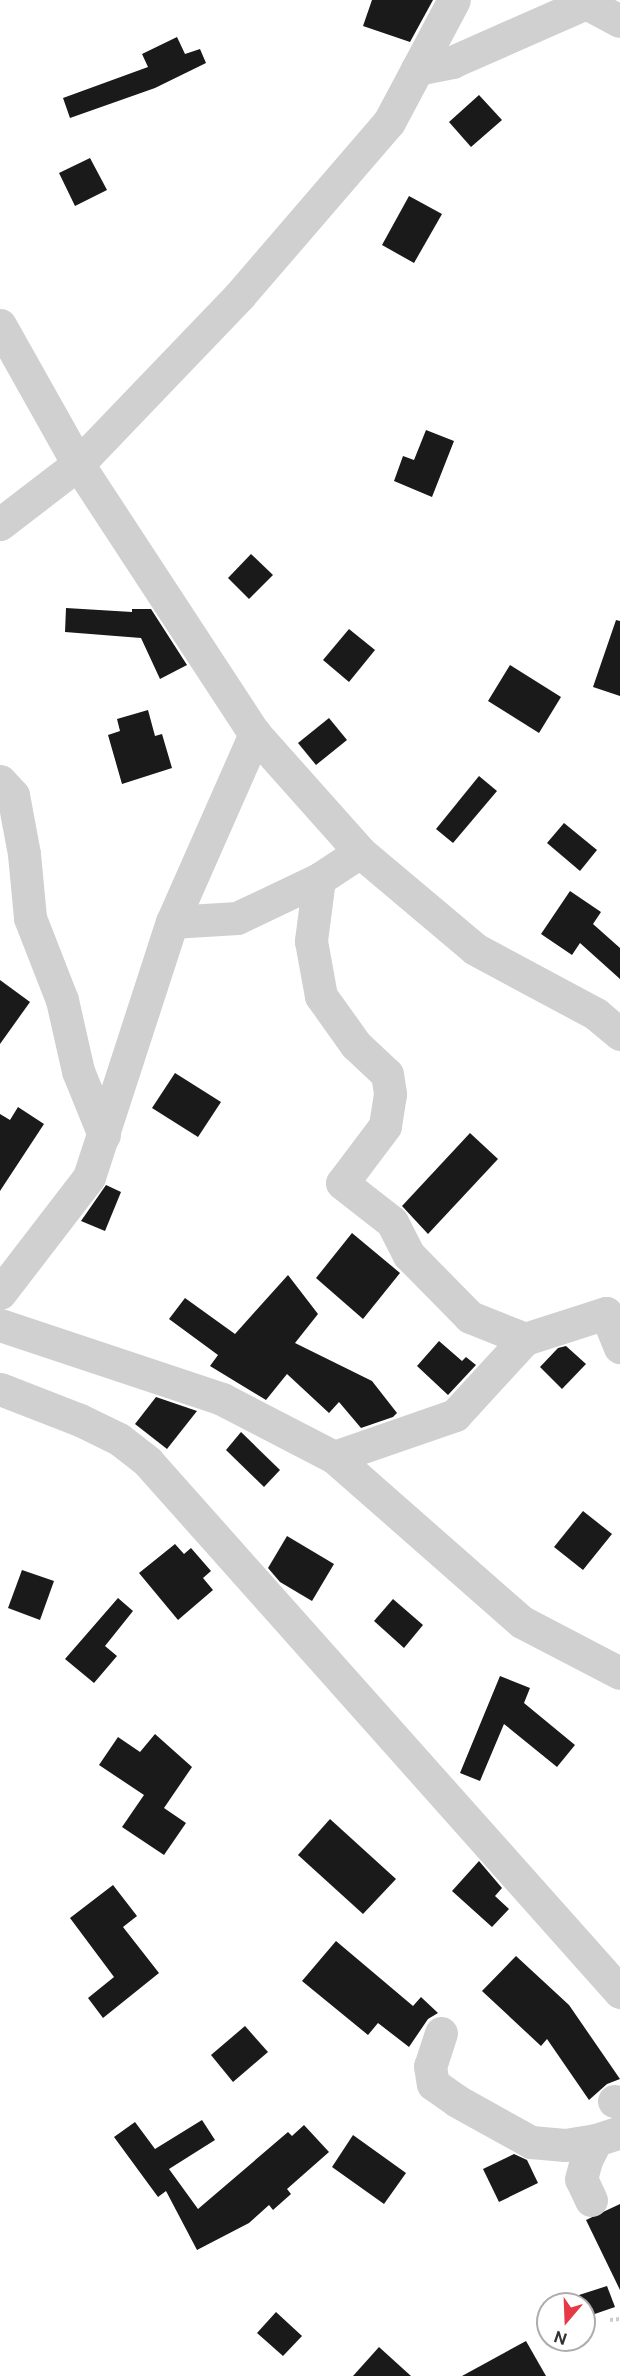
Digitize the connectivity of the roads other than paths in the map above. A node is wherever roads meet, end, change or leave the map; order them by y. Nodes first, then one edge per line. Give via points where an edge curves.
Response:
1 (454, 0) edge
2 (620, 21) edge
3 (417, 69) junction
4 (0, 325) edge
5 (78, 464) junction
6 (0, 524) edge
7 (255, 734) junction
8 (0, 781) edge
9 (360, 852) junction
10 (319, 879) junction
11 (172, 922) junction
12 (620, 1034) edge
13 (104, 1135) junction
14 (0, 1293) edge
15 (0, 1325) edge
16 (525, 1339) junction
17 (620, 1347) edge
18 (0, 1389) edge
19 (334, 1457) junction
20 (620, 1673) edge
21 (620, 1992) edge
22 (441, 2033) dead end
23 (613, 2119) edge
24 (591, 2200) dead end

1 - 3 street
2 - 3 street via 586,3 452,62
3 - 5 street via 382,131 240,295
4 - 5 street
5 - 6 street
5 - 7 street
7 - 9 street
7 - 11 street
8 - 13 street via 13,795 30,918 62,1000 78,1071
9 - 10 street
9 - 12 street via 475,949 596,1014
10 - 11 street via 237,918
10 - 16 street via 311,941 321,996 356,1045 387,1074 390,1094 385,1126 342,1183 392,1222 409,1255 470,1317
11 - 13 street
13 - 14 street via 89,1177
15 - 19 street via 222,1399
16 - 17 street via 606,1313
16 - 19 street via 455,1415
18 - 21 street via 119,1439 148,1462
19 - 20 street via 522,1622
22 - 23 street via 430,2066 433,2084 531,2142 565,2145
23 - 24 street via 581,2179

